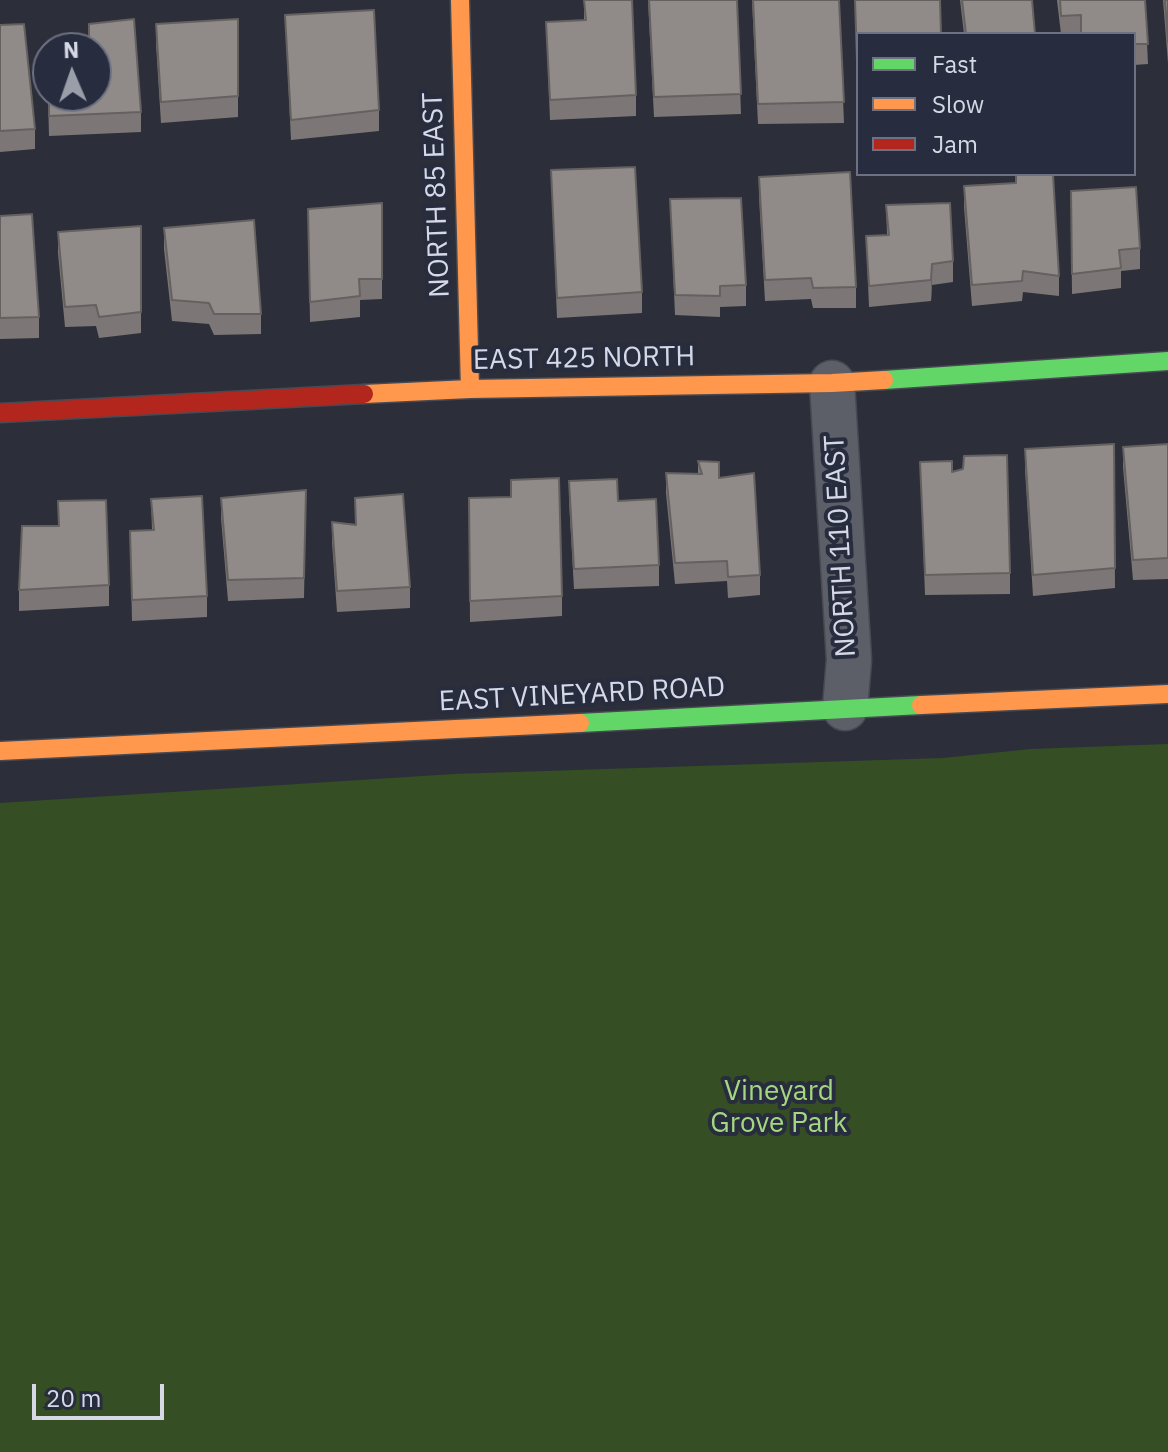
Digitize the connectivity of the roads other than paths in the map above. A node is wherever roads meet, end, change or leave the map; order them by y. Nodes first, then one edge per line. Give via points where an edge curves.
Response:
1 (460, 0) edge
2 (1168, 361) edge
3 (832, 383) junction
4 (470, 389) junction
5 (0, 413) edge
6 (1168, 694) edge
7 (845, 708) junction
8 (0, 751) edge

1 - 4 street, NORTH 85 EAST
2 - 3 street, EAST 425 NORTH
3 - 4 street, EAST 425 NORTH
3 - 7 street, NORTH 110 EAST via 849,660
4 - 5 street, EAST 425 NORTH
6 - 7 street, EAST VINEYARD ROAD
7 - 8 street, EAST VINEYARD ROAD

